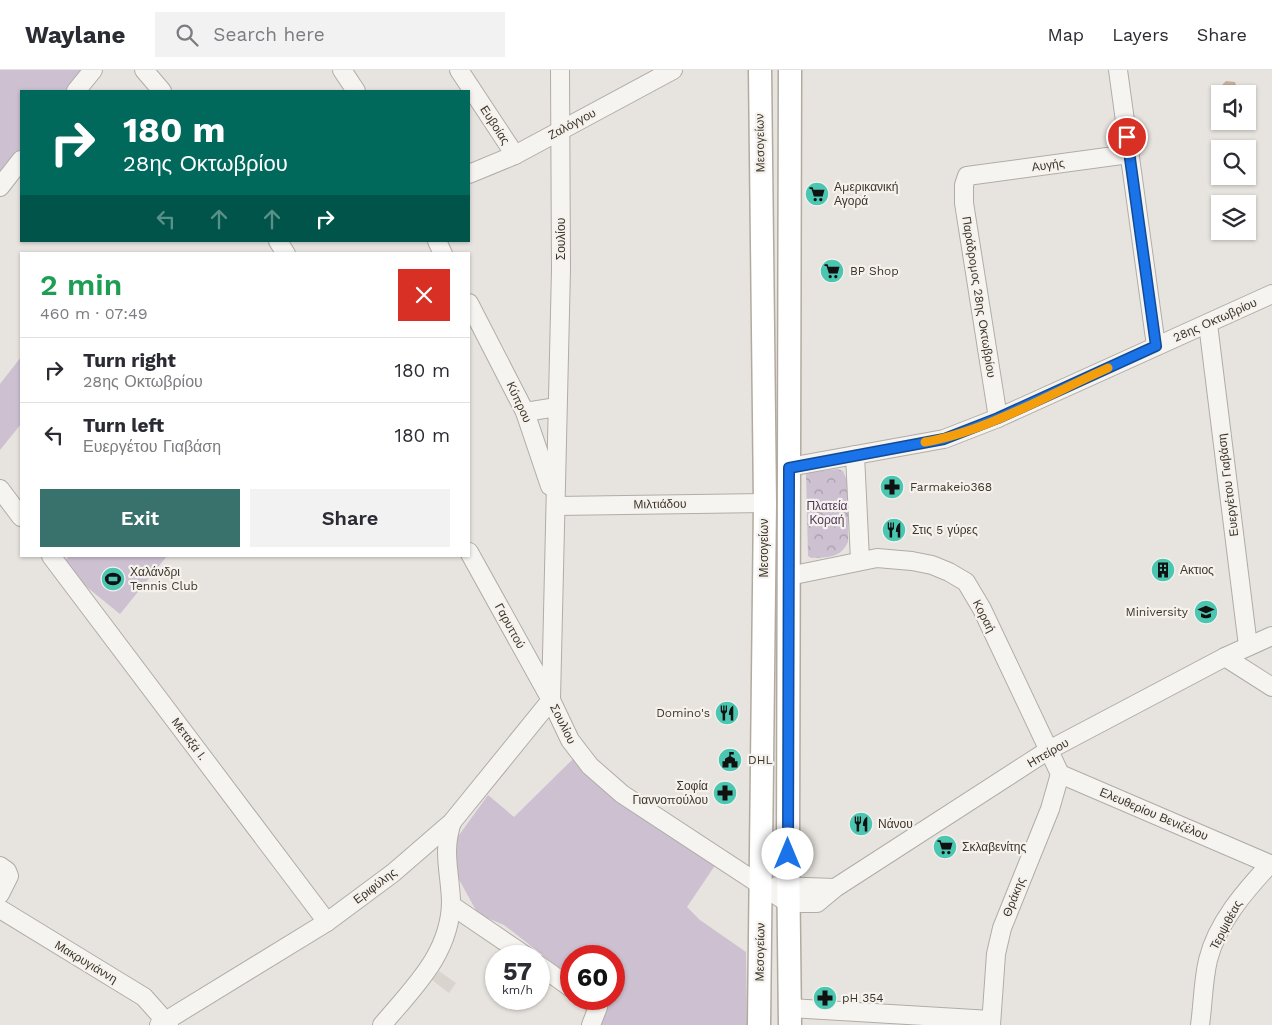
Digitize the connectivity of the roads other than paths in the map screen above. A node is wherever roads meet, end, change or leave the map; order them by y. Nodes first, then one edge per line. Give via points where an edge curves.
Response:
1 (93, 70) edge
2 (144, 70) edge
3 (342, 70) edge
4 (459, 70) edge
5 (560, 70) edge
6 (673, 70) edge
7 (760, 70) edge
8 (790, 70) edge
9 (1118, 70) edge
10 (77, 90) edge
11 (161, 90) edge
12 (355, 90) edge
13 (560, 130) junction
14 (1129, 154) junction
15 (515, 155) junction
16 (20, 161) edge
17 (470, 174) edge
18 (967, 176) joint
19 (0, 187) edge
20 (1272, 294) edge
21 (470, 305) edge
22 (1208, 324) junction
23 (1156, 346) junction
24 (557, 407) junction
25 (525, 412) junction
26 (998, 418) junction
27 (855, 454) junction
28 (789, 468) junction
29 (0, 489) edge
30 (765, 503) junction
31 (556, 506) junction
32 (20, 516) edge
33 (470, 554) edge
34 (52, 557) edge
35 (860, 560) junction
36 (789, 576) junction
37 (1272, 636) edge
38 (1248, 646) junction
39 (1225, 657) junction
40 (1272, 686) edge
41 (550, 700) junction
42 (1047, 752) junction
43 (1060, 774) junction
44 (452, 822) junction
45 (1271, 864) edge
46 (0, 866) edge
47 (762, 885) junction
48 (0, 894) edge
49 (788, 894) junction
50 (451, 905) junction
51 (0, 909) edge
52 (327, 922) junction
53 (510, 945) edge
54 (597, 1010) edge
55 (790, 1017) edge
56 (991, 1023) edge
57 (165, 1024) edge
58 (382, 1025) edge
59 (590, 1025) edge
60 (759, 1025) edge
61 (1200, 1025) edge

1 - 10 street
2 - 11 street
3 - 12 street
4 - 15 street, Ευβοίας
5 - 13 street, Σουλίου
6 - 13 street, Ζαλόγγου
7 - 30 main road, Μεσογείων
8 - 28 main road, Μεσογείων
9 - 14 street
13 - 15 street, Ζαλόγγου
13 - 24 street, Σουλίου via 561,270
14 - 18 street, Αυγής
14 - 23 street
15 - 17 street, Ζαλόγγου
16 - 19 street
18 - 26 street, Παράδρομος 28ης Οκτωβρίου via 964,203
20 - 22 street, 28ης Οκτωβρίου
21 - 25 street, Κύπρου
22 - 23 street, 28ης Οκτωβρίου
22 - 38 street, Ευεργέτου Γιαβάση
23 - 26 street, 28ης Οκτωβρίου
24 - 25 street
24 - 31 street, Σουλίου
25 - 31 street, Κύπρου
26 - 27 street, 28ης Οκτωβρίου via 944,439
27 - 28 street, 28ης Οκτωβρίου
27 - 35 street
28 - 36 main road, Μεσογείων
29 - 32 street
30 - 31 street, Μιλτιάδου
30 - 47 main road, Μεσογείων
31 - 41 street, Σουλίου
33 - 41 street, Γαρυττού
34 - 52 street, Μεταξά Ι.
35 - 36 street, Κοραή
35 - 42 street, Κοραή via 912,561 949,572 966,582
36 - 49 main road, Μεσογείων
37 - 38 street, Ηπείρου
38 - 39 street, Ηπείρου
39 - 40 street
39 - 42 street, Ηπείρου
41 - 44 street, Εριφύλης
41 - 47 street, Σουλίου via 570,740 605,781
42 - 43 street
42 - 49 street, Ηπείρου via 835,888
43 - 45 street, Ελευθερίου Βενιζέλου
43 - 56 street, Θράκης via 1050,809 1002,928 996,954
44 - 50 street via 445,848
44 - 52 street, Εριφύλης via 393,874
45 - 61 street, Τερψιθέας via 1241,896 1208,959
46 - 48 street via 9,876
47 - 49 street, Ηπείρου
47 - 60 main road, Μεσογείων
49 - 55 main road, Μεσογείων
50 - 53 street
50 - 58 street via 444,938 431,967
51 - 57 street, Μακρυγιάννη via 144,996
52 - 57 street, Εριφύλης
54 - 59 street
55 - 56 street

